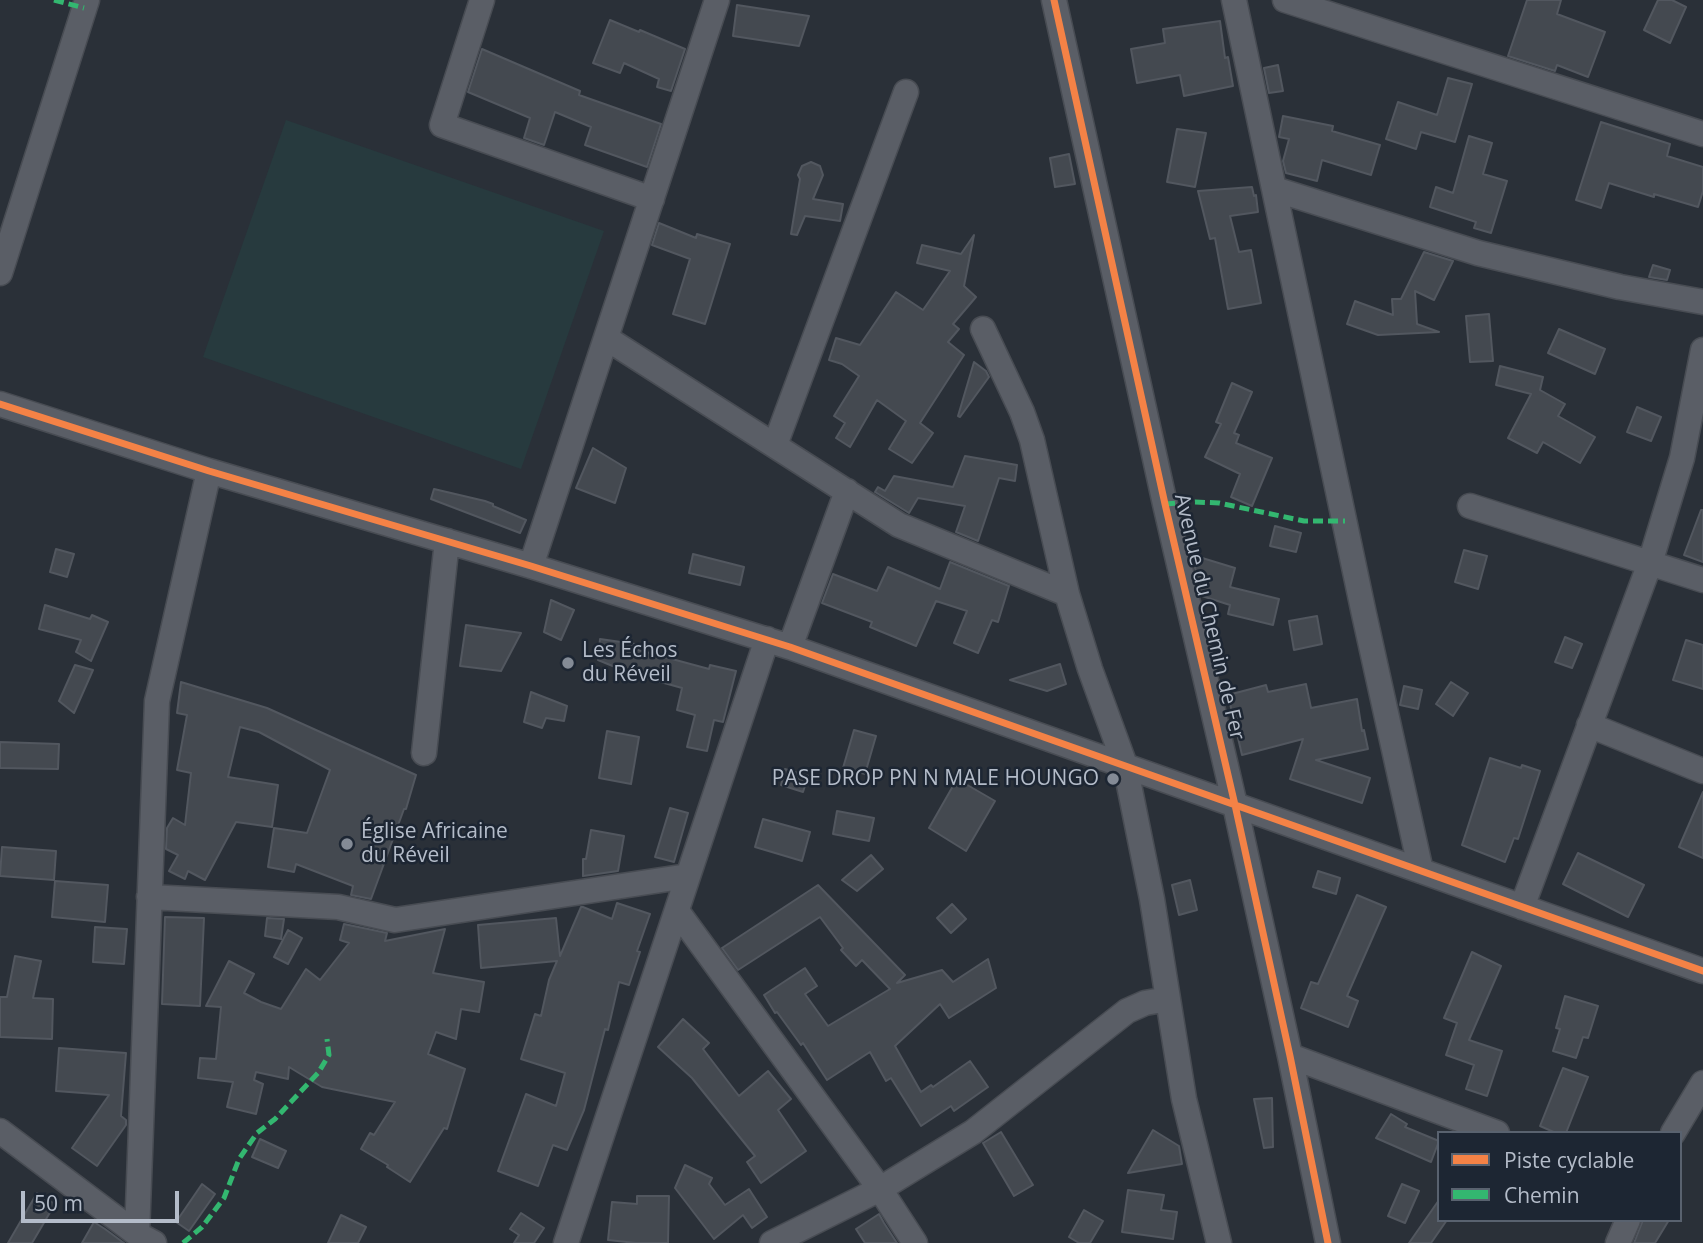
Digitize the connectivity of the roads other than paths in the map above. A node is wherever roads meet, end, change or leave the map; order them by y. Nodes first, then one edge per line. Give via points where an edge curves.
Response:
1 (87, 0) edge
2 (482, 0) edge
3 (717, 0) edge
4 (1054, 0) edge
5 (1234, 0) edge
6 (1285, 0) edge
7 (906, 92) dead end
8 (1703, 134) edge
9 (1274, 189) junction
10 (652, 199) junction
11 (0, 273) edge
12 (1703, 302) edge
13 (984, 329) dead end
14 (606, 338) junction
15 (1703, 350) edge
16 (1699, 389) edge
17 (0, 404) edge
18 (775, 445) junction
19 (209, 471) junction
20 (847, 491) junction
21 (1471, 506) dead end
22 (447, 541) junction
23 (1650, 563) junction
24 (531, 566) junction
25 (1703, 580) edge
26 (1067, 594) junction
27 (779, 643) junction
28 (1590, 725) junction
29 (424, 753) dead end
30 (1125, 765) junction
31 (1703, 771) edge
32 (1235, 805) junction
33 (1421, 871) junction
34 (688, 876) junction
35 (149, 897) junction
36 (1522, 906) junction
37 (677, 911) junction
38 (1703, 971) edge
39 (1168, 999) junction
40 (1290, 1056) junction
41 (1703, 1083) edge
42 (0, 1130) edge
43 (1492, 1131) edge
44 (1674, 1131) edge
45 (880, 1189) junction
46 (1627, 1222) edge
47 (146, 1238) edge
48 (566, 1243) edge
49 (772, 1243) edge
50 (915, 1243) edge
51 (1219, 1243) edge
52 (1328, 1243) edge
53 (1618, 1243) edge

1 - 11 street
2 - 10 street via 442,125
3 - 10 street
4 - 32 street, Avenue du Chemin de Fer
5 - 9 street
6 - 8 street
7 - 18 street
9 - 12 street via 1478,253
9 - 33 street
10 - 14 street
13 - 26 street via 1032,440
14 - 18 street
14 - 24 street
15 - 16 street
16 - 23 street
17 - 19 street
18 - 20 street
19 - 22 street
19 - 35 street via 157,701
20 - 26 street via 899,525
20 - 27 street
21 - 23 street
22 - 24 street
22 - 29 street
23 - 25 street
23 - 28 street
24 - 27 street
26 - 30 street
27 - 30 street
27 - 34 street
28 - 31 street
28 - 36 street
30 - 32 street
30 - 39 street
32 - 33 street
32 - 40 street, Avenue du Chemin de Fer
33 - 36 street
34 - 35 street via 395,920 338,907
34 - 37 street
35 - 47 street
36 - 38 street
37 - 45 street
37 - 48 street
39 - 45 street via 1127,1011 973,1132
39 - 51 street via 1184,1099
40 - 43 street
40 - 52 street, Avenue du Chemin de Fer
41 - 44 street
42 - 47 street
45 - 49 street
45 - 50 street
46 - 53 street

